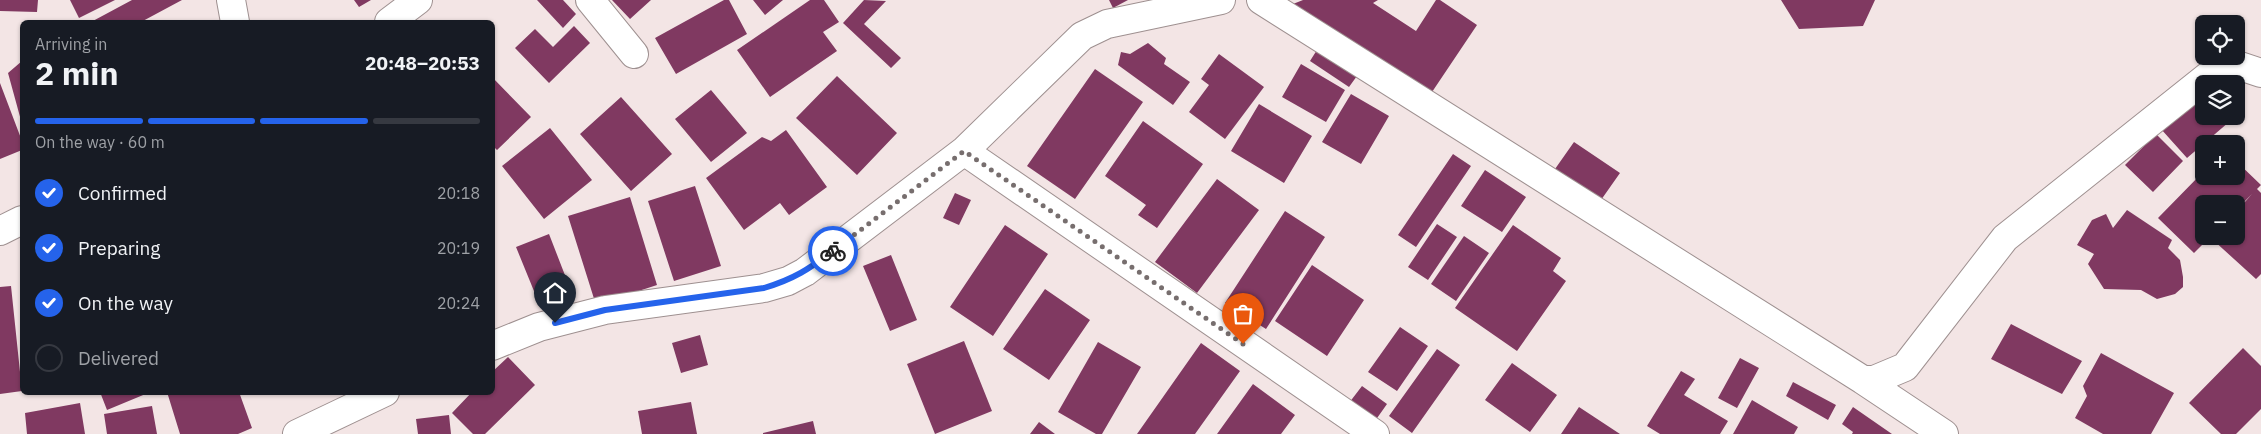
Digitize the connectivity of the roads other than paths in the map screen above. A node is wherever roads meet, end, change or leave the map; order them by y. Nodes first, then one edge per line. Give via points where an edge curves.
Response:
1 (231, 0) edge
2 (418, 0) edge
3 (590, 0) edge
4 (1221, 0) edge
5 (1261, 0) edge
6 (235, 20) edge
7 (392, 20) edge
8 (634, 54) dead end
9 (2261, 73) edge
10 (964, 151) junction
11 (20, 221) edge
12 (0, 231) edge
13 (495, 345) edge
14 (1863, 380) junction
15 (380, 395) edge
16 (334, 425) edge
17 (297, 434) edge
18 (1375, 434) edge
19 (1944, 434) edge

1 - 6 street
2 - 7 street
3 - 8 street
4 - 10 street via 1095,28 1082,36
5 - 14 street
9 - 14 street via 2231,63 2222,65 2005,238 1905,367 1874,380
10 - 13 street via 805,272 788,281 764,288 605,310 539,327
10 - 18 street
11 - 12 street
14 - 19 street
15 - 16 street
16 - 17 street

